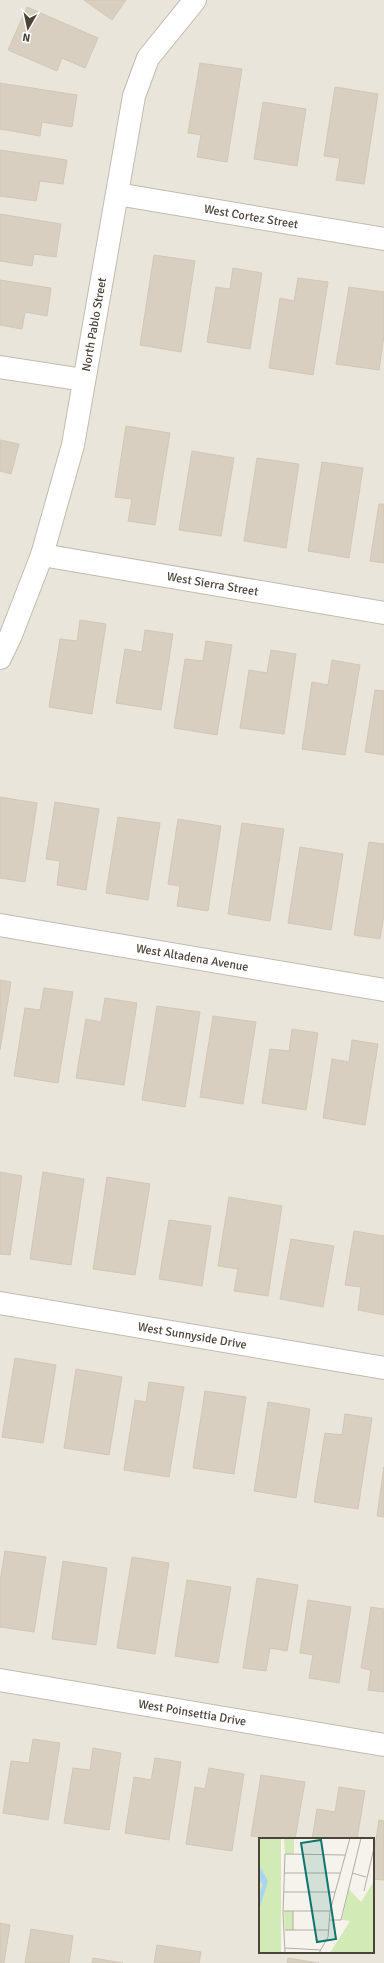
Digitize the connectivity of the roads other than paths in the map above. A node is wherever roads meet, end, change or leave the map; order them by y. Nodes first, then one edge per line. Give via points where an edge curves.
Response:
1 (195, 0) edge
2 (117, 194) junction
3 (384, 239) edge
4 (0, 367) edge
5 (84, 380) junction
6 (42, 555) junction
7 (384, 613) edge
8 (0, 658) edge
9 (0, 925) edge
10 (384, 990) edge
11 (0, 1303) edge
12 (384, 1368) edge
13 (0, 1680) edge
14 (384, 1745) edge

1 - 2 street, North Pablo Street via 148,58 134,96
2 - 3 street, West Cortez Street
2 - 5 street, North Pablo Street
4 - 5 street
5 - 6 street, North Pablo Street via 73,445
6 - 7 street, West Sierra Street
6 - 8 street, North Pablo Street
9 - 10 street, West Altadena Avenue
11 - 12 street, West Sunnyside Drive
13 - 14 street, West Poinsettia Drive

